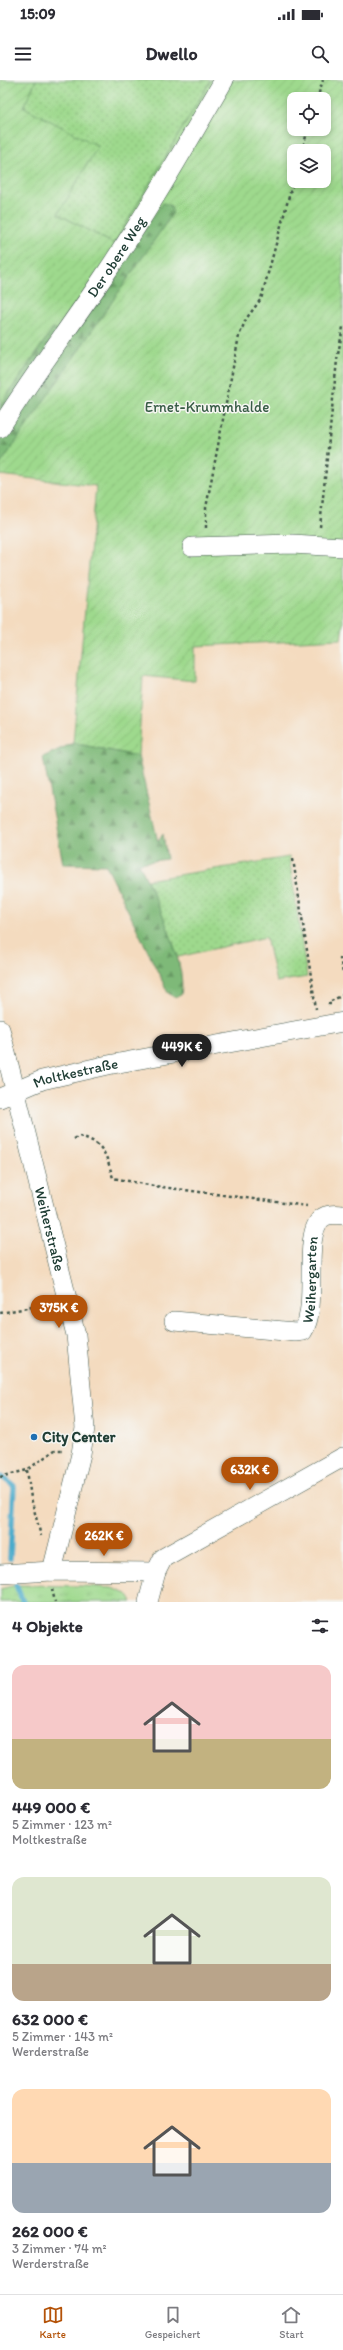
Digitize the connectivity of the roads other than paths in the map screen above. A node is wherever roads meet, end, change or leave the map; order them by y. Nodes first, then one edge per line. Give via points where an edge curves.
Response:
1 (224, 80) edge
2 (0, 428) edge
3 (343, 547) edge
4 (201, 548) road end
5 (343, 1022) edge
6 (0, 1029) edge
7 (7, 1094) edge
8 (334, 1216) edge
9 (174, 1321) dead end
10 (343, 1457) edge
11 (52, 1572) junction
12 (156, 1572) junction
13 (0, 1574) edge
14 (148, 1602) edge

1 - 2 street, Der obere Weg via 168,178 96,288 38,367
3 - 4 street via 230,545
5 - 7 street, Moltkestraße via 108,1065 42,1080
6 - 7 street, Weiherstraße
7 - 11 street, Weiherstraße via 76,1335 85,1428
8 - 9 street, Weihergarten via 320,1219 312,1241 310,1305 307,1325 303,1331
10 - 12 street via 172,1552 164,1558
11 - 12 street
11 - 13 street
12 - 14 street

